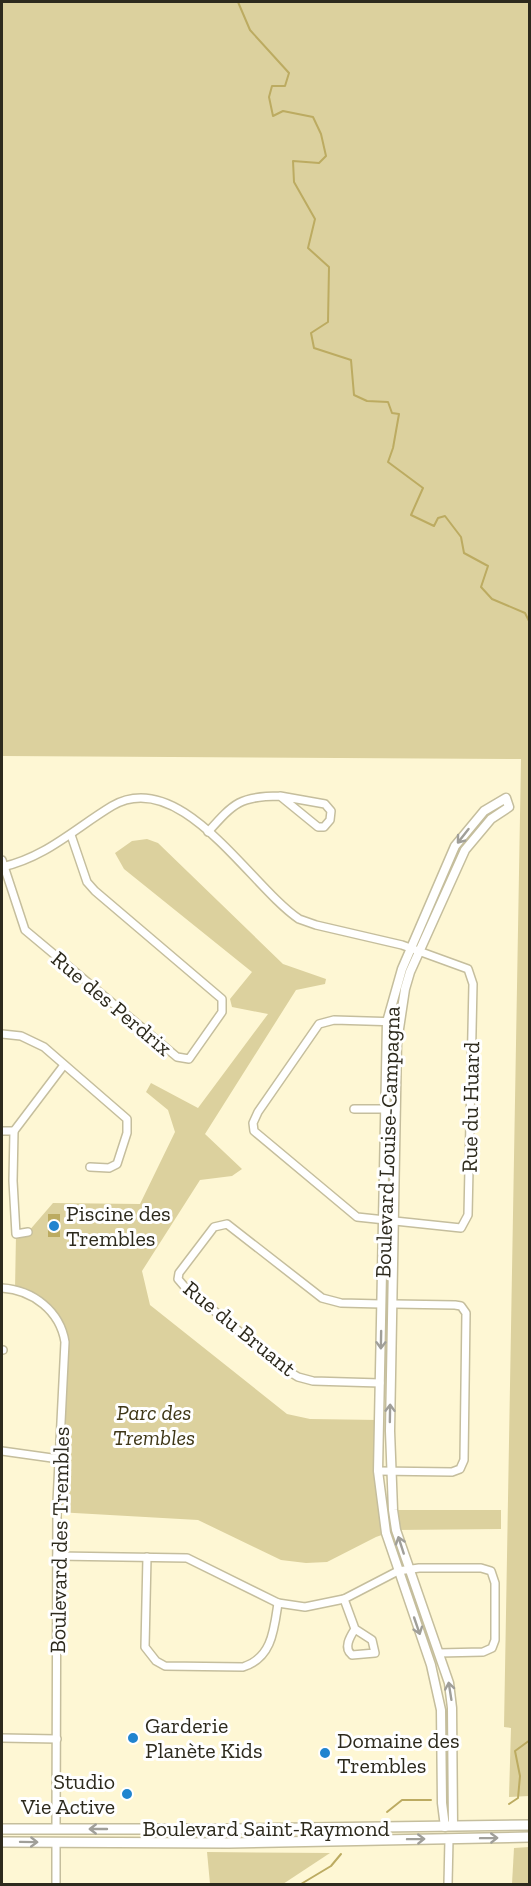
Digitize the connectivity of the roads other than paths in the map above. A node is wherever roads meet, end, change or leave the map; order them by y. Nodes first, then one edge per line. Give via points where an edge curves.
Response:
1 (280, 796) junction
2 (208, 832) junction
3 (71, 835) junction
4 (2, 865) edge
5 (410, 949) junction
6 (419, 952) junction
7 (387, 1022) junction
8 (399, 1022) junction
9 (2, 1034) edge
10 (64, 1065) junction
11 (354, 1109) dead end
12 (385, 1109) junction
13 (396, 1109) junction
14 (2, 1131) edge
15 (14, 1131) junction
16 (90, 1167) dead end
17 (384, 1221) junction
18 (394, 1222) junction
19 (28, 1232) dead end
20 (2, 1288) edge
21 (381, 1304) junction
22 (394, 1304) junction
23 (380, 1383) junction
24 (391, 1383) junction
25 (2, 1451) edge
26 (59, 1459) junction
27 (378, 1471) junction
28 (390, 1472) junction
29 (57, 1556) junction
30 (147, 1557) junction
31 (409, 1569) junction
32 (398, 1571) junction
33 (344, 1599) junction
34 (278, 1603) junction
35 (355, 1629) junction
36 (439, 1653) junction
37 (2, 1738) edge
38 (57, 1739) junction
39 (530, 1825) edge
40 (449, 1826) junction
41 (2, 1829) edge
42 (56, 1829) junction
43 (229, 1829) junction
44 (530, 1837) edge
45 (449, 1839) junction
46 (2, 1842) edge
47 (56, 1843) junction
48 (229, 1843) junction
49 (56, 1884) edge
50 (448, 1884) edge

1 - 1 street via 314,825 324,827 330,820 331,811 325,804
1 - 2 street via 251,797 237,802
2 - 3 street via 179,808 145,799 113,806
2 - 5 street via 299,919
3 - 4 street via 42,854
3 - 4 street, Rue des Perdrix via 87,882 94,891 222,999 222,1012 189,1059 177,1057 25,930
5 - 6 street
6 -> 5 street, Boulevard Louise-Campagna via 465,850 491,819 509,807 506,798 484,811 455,846
5 - 7 street, Boulevard Louise-Campagna
6 - 8 street, Boulevard Louise-Campagna via 405,989
6 - 18 street, Rue du Huard via 465,966 472,977 468,1215 464,1225 456,1228
7 - 8 street
7 - 12 street, Boulevard Louise-Campagna
7 - 17 street via 334,1020 319,1024 258,1112 253,1126 258,1135 357,1217
8 - 13 street, Boulevard Louise-Campagna
9 - 10 street via 40,1044
10 - 15 street
10 - 16 street via 123,1115 128,1124 117,1164 109,1168
11 - 12 street
12 - 13 street
12 - 17 street, Boulevard Louise-Campagna
13 - 18 street, Boulevard Louise-Campagna
14 - 15 street
15 - 19 street via 16,1234
17 - 18 street
17 - 21 street, Boulevard Louise-Campagna
18 - 22 street, Boulevard Louise-Campagna
20 - 26 street, Boulevard des Trembles via 40,1301 57,1319 63,1335
21 - 22 street
21 -> 23 street, Boulevard Louise-Campagna
21 - 23 street, Rue du Bruant via 341,1304 322,1298 227,1224 214,1227 178,1279 291,1373 313,1380
22 - 24 street, Boulevard Louise-Campagna
22 - 28 street via 460,1306 466,1313 466,1342 463,1465 452,1472
23 - 24 street
23 - 27 street, Boulevard Louise-Campagna
28 -> 24 street, Boulevard Louise-Campagna
25 - 26 street
26 - 29 street, Boulevard des Trembles
27 - 28 street
27 - 32 street, Boulevard Louise-Campagna via 386,1533
31 -> 28 street, Boulevard Louise-Campagna via 396,1530
29 - 30 street
29 - 38 street, Boulevard des Trembles
30 - 34 street via 187,1558
30 - 34 street via 145,1647 156,1662 165,1666 255,1664 268,1648
31 - 32 street
31 - 36 street, Boulevard Louise-Campagna
31 - 36 street via 481,1568 494,1576 492,1648 483,1652
32 - 33 street
32 -> 40 street, Boulevard Louise-Campagna via 433,1671 441,1710 442,1803
33 - 34 street via 312,1607
33 - 35 street
35 - 35 street via 348,1652 375,1653 372,1640
40 -> 36 street, Boulevard Louise-Campagna via 451,1700
37 - 38 street
38 - 42 street, Boulevard des Trembles
39 - 40 main road, Boulevard Saint-Raymond
40 - 43 main road, Boulevard Saint-Raymond
40 - 45 main road
41 - 42 main road, Boulevard Saint-Raymond
43 -> 42 main road, Boulevard Saint-Raymond
42 - 47 main road
43 - 48 main road
45 -> 44 main road, Boulevard Saint-Raymond
48 -> 45 main road, Boulevard Saint-Raymond
45 - 50 street
46 -> 47 main road, Boulevard Saint-Raymond
47 - 48 main road, Boulevard Saint-Raymond
47 - 49 street

